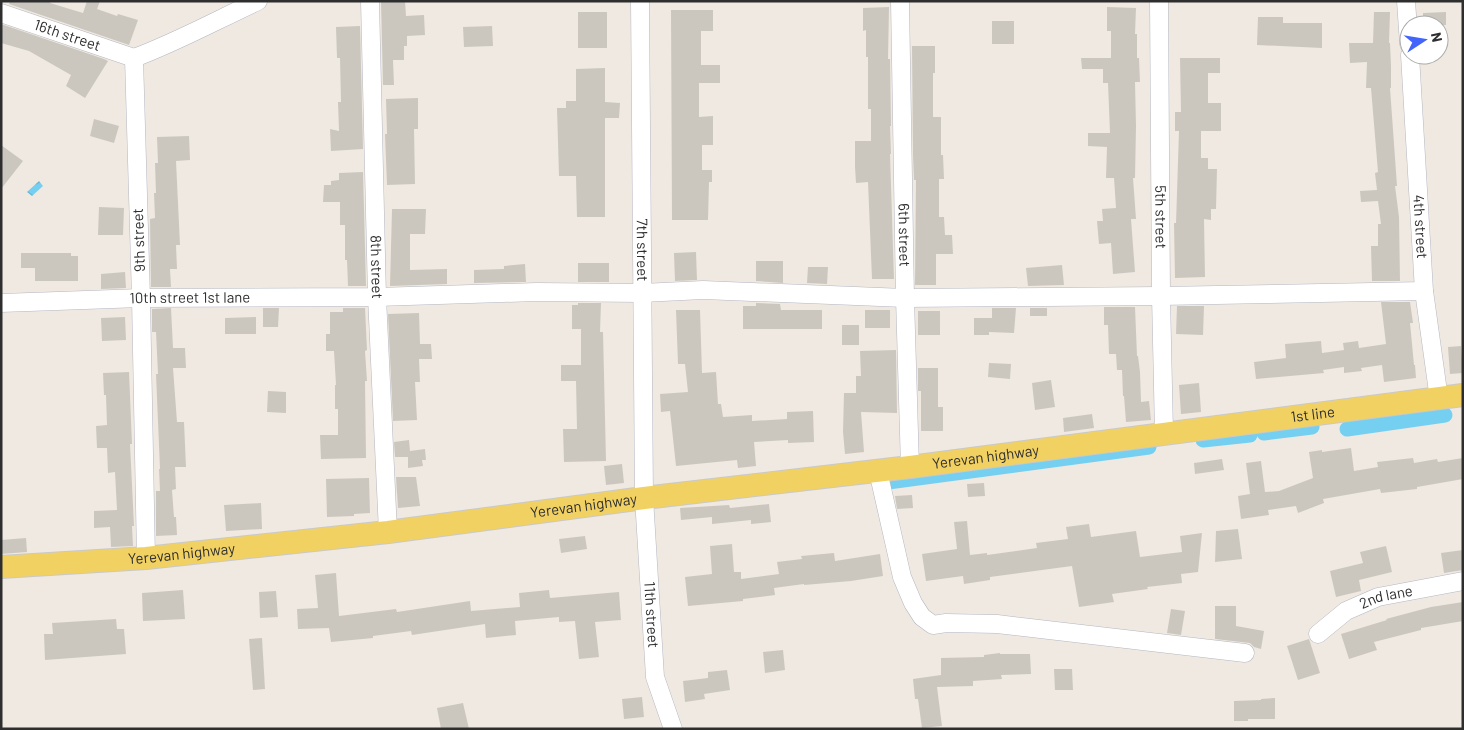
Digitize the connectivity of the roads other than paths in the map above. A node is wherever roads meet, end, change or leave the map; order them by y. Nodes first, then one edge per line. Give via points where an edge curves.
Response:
1 (258, 1) edge
2 (370, 1) edge
3 (640, 1) edge
4 (900, 1) edge
5 (1159, 1) edge
6 (1406, 1) edge
7 (1, 13) edge
8 (1407, 15) edge
9 (134, 58) junction
10 (1411, 65) edge
11 (1424, 291) junction
12 (642, 293) junction
13 (1160, 296) junction
14 (377, 297) junction
15 (141, 298) junction
16 (905, 298) junction
17 (1, 303) edge
18 (1463, 395) edge
19 (1439, 399) junction
20 (1164, 433) junction
21 (910, 467) junction
22 (878, 471) junction
23 (644, 498) junction
24 (388, 532) junction
25 (146, 558) junction
26 (1, 567) edge
27 (1463, 581) edge
28 (1318, 634) dead end
29 (1245, 652) dead end
30 (673, 729) edge

1 - 9 street
2 - 14 street, 8th street
3 - 12 street, 7th street
4 - 16 street, 6th street
5 - 13 street, 5th street
6 - 8 street
7 - 9 street, 16th street
9 - 15 street, 9th street
10 - 11 street, 4th street
11 - 13 street, 10th street 1st lane
11 - 19 street, 4th street
12 - 14 street, 10th street 1st lane via 536,292
12 - 16 street, 10th street 1st lane via 703,290
12 - 23 street, 7th street
13 - 16 street, 10th street 1st lane
13 - 20 street, 5th street
14 - 15 street, 10th street 1st lane
14 - 24 street, 8th street
15 - 17 street, 10th street 1st lane
15 - 25 street, 9th street
16 - 21 street, 6th street
18 - 19 main road, 1st line
19 - 20 main road, 1st line
20 - 21 main road, Yerevan highway
21 - 22 main road, Yerevan highway
22 - 23 main road, Yerevan highway
22 - 29 street via 902,578 922,617 933,625 997,624
23 - 24 main road, Yerevan highway
23 - 30 street, 11th street via 655,677
24 - 25 main road, Yerevan highway
25 - 26 main road, Yerevan highway
27 - 28 street, 2nd lane via 1378,596 1346,611

